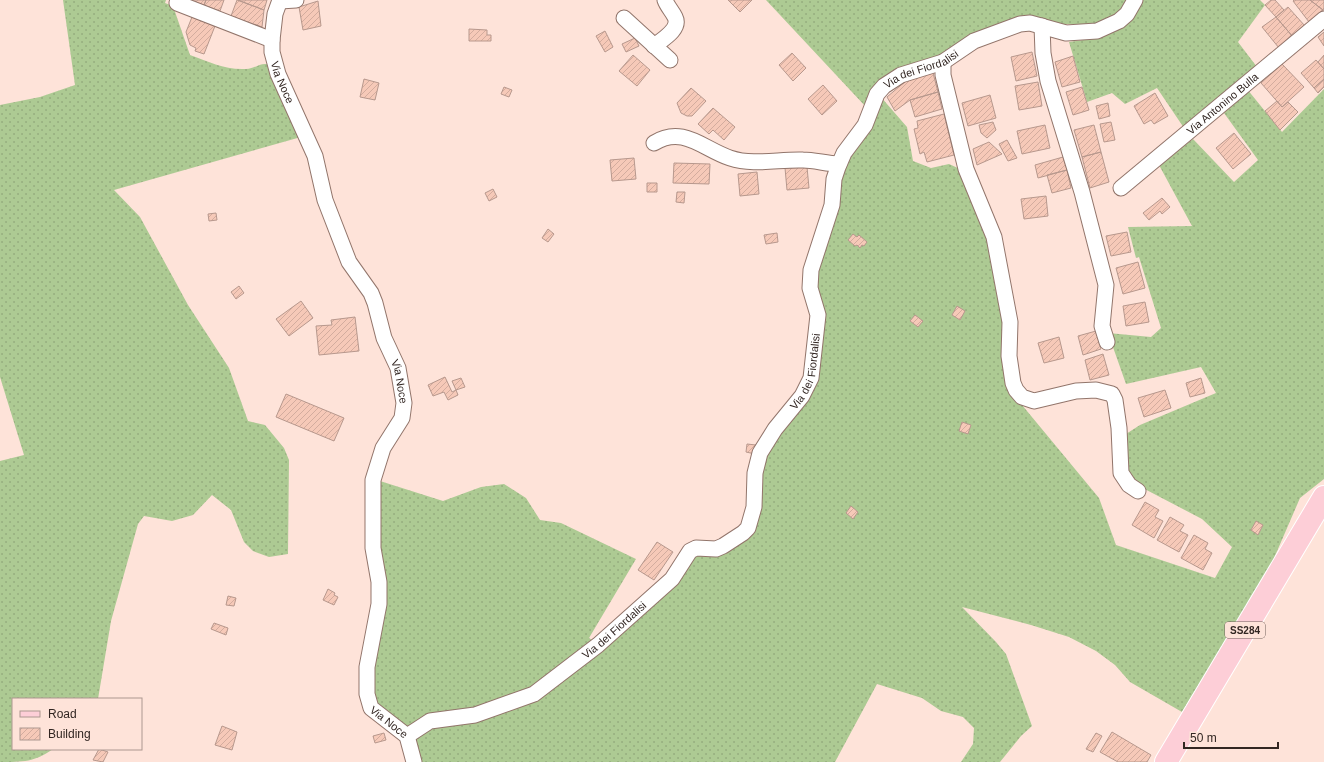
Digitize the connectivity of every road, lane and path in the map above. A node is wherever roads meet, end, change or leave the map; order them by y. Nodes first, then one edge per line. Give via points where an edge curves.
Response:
1 (280, 0) edge
2 (296, 0) edge
3 (665, 0) edge
4 (1135, 0) edge
5 (177, 3) dead end
6 (624, 18) dead end
7 (1324, 19) edge
8 (1042, 26) junction
9 (272, 40) junction
10 (654, 46) junction
11 (670, 60) dead end
12 (943, 62) junction
13 (654, 143) dead end
14 (839, 164) junction
15 (1121, 188) dead end
16 (1107, 342) dead end
17 (1138, 491) dead end
18 (1324, 497) edge
19 (406, 736) junction
20 (414, 762) edge
21 (1166, 762) edge

1 - 2 street
1 - 9 street, Via Noce via 275,14
3 - 10 street via 677,23 675,28
4 - 8 street, Via dei Fiordalisi via 1127,14 1119,21 1097,31 1066,33
5 - 9 street
6 - 10 street
7 - 15 street, Via Antonino Bulla
8 - 12 street, Via dei Fiordalisi via 1020,24 974,41
8 - 16 street via 1048,81 1082,192 1106,284 1102,326
9 - 19 street, Via Noce via 272,52 278,74 315,156 329,213 349,262 375,303 384,338 398,368 404,402 402,418 383,448 373,480 373,548 379,582 378,604 367,667 367,694 370,708
10 - 11 street
12 - 14 street, Via dei Fiordalisi via 901,75 884,86 877,94 865,125
12 - 17 street via 943,75 966,169 994,237 1010,322 1009,356 1013,383 1022,396 1034,401 1076,391 1096,390 1112,394 1119,428 1121,473 1129,485
13 - 14 street via 662,138 679,136 731,158 758,162 803,160
14 - 19 street, Via dei Fiordalisi via 834,179 832,205 811,270 810,288 818,315 811,378 802,396 775,429 760,453 755,473 754,507 748,528 716,549 696,548 690,551 672,579 598,645 534,694 470,716 430,720
18 - 21 main road, SS284
19 - 20 street, Via Noce

